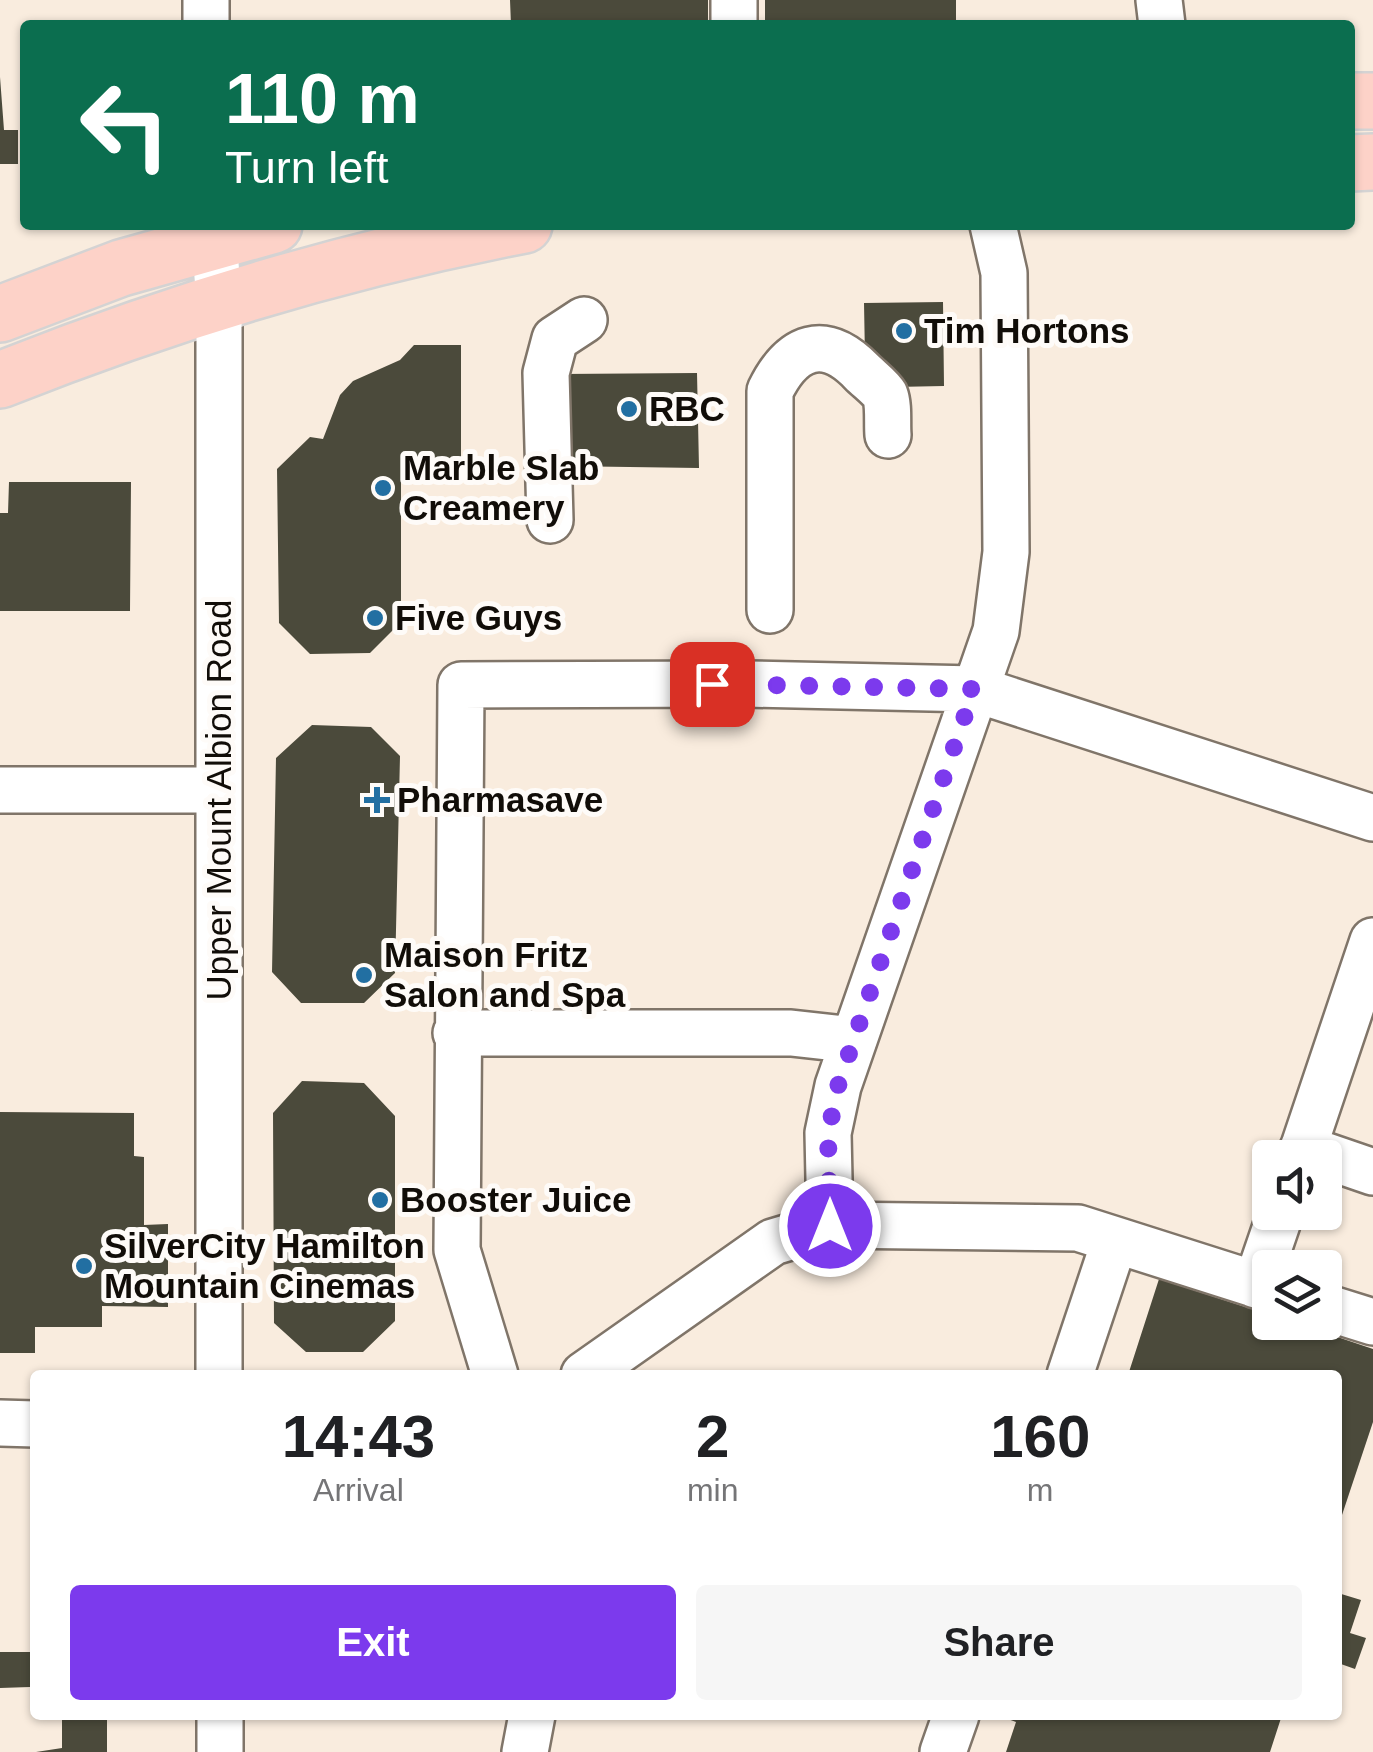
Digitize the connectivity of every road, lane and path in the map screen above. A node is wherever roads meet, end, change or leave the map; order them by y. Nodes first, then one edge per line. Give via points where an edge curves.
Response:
1 (498, 230) edge
2 (994, 230) edge
3 (1025, 230) edge
4 (213, 233) edge
5 (1004, 273) junction
6 (219, 302) junction
7 (0, 314) edge
8 (584, 320) dead end
9 (0, 380) edge
10 (888, 436) dead end
11 (550, 520) dead end
12 (780, 610) dead end
13 (974, 689) junction
14 (0, 790) edge
15 (217, 790) junction
16 (1373, 818) edge
17 (1373, 941) edge
18 (456, 1033) junction
19 (854, 1040) junction
20 (1305, 1140) edge
21 (1342, 1164) edge
22 (1373, 1172) edge
23 (830, 1226) junction
24 (1116, 1240) junction
25 (1252, 1283) edge
26 (1342, 1312) edge
27 (1373, 1322) edge
28 (218, 1370) edge
29 (493, 1370) edge
30 (591, 1370) edge
31 (1072, 1370) edge
32 (0, 1423) edge
33 (30, 1424) edge
34 (220, 1720) edge
35 (531, 1720) edge
36 (954, 1720) edge
37 (220, 1752) edge
38 (525, 1752) edge
39 (944, 1752) edge

1 - 6 main road via 389,251
2 - 5 street
3 - 5 street
4 - 6 street, Upper Mount Albion Road
4 - 7 main road
5 - 13 street via 1006,552 996,631
6 - 9 main road
6 - 15 street, Upper Mount Albion Road
8 - 11 street via 555,339 546,373
10 - 12 street via 885,396 857,367 833,351 805,351 784,363 770,391
13 - 16 street
13 - 18 street via 462,685
13 - 19 street
14 - 15 street
15 - 28 street, Upper Mount Albion Road
17 - 20 street
18 - 19 street via 791,1033
18 - 29 street via 457,1250
19 - 23 street via 828,1134
21 - 22 street
23 - 24 street via 1078,1228
23 - 30 street via 774,1242
24 - 25 street
24 - 31 street
26 - 27 street
32 - 33 street
34 - 37 street
35 - 38 street
36 - 39 street

